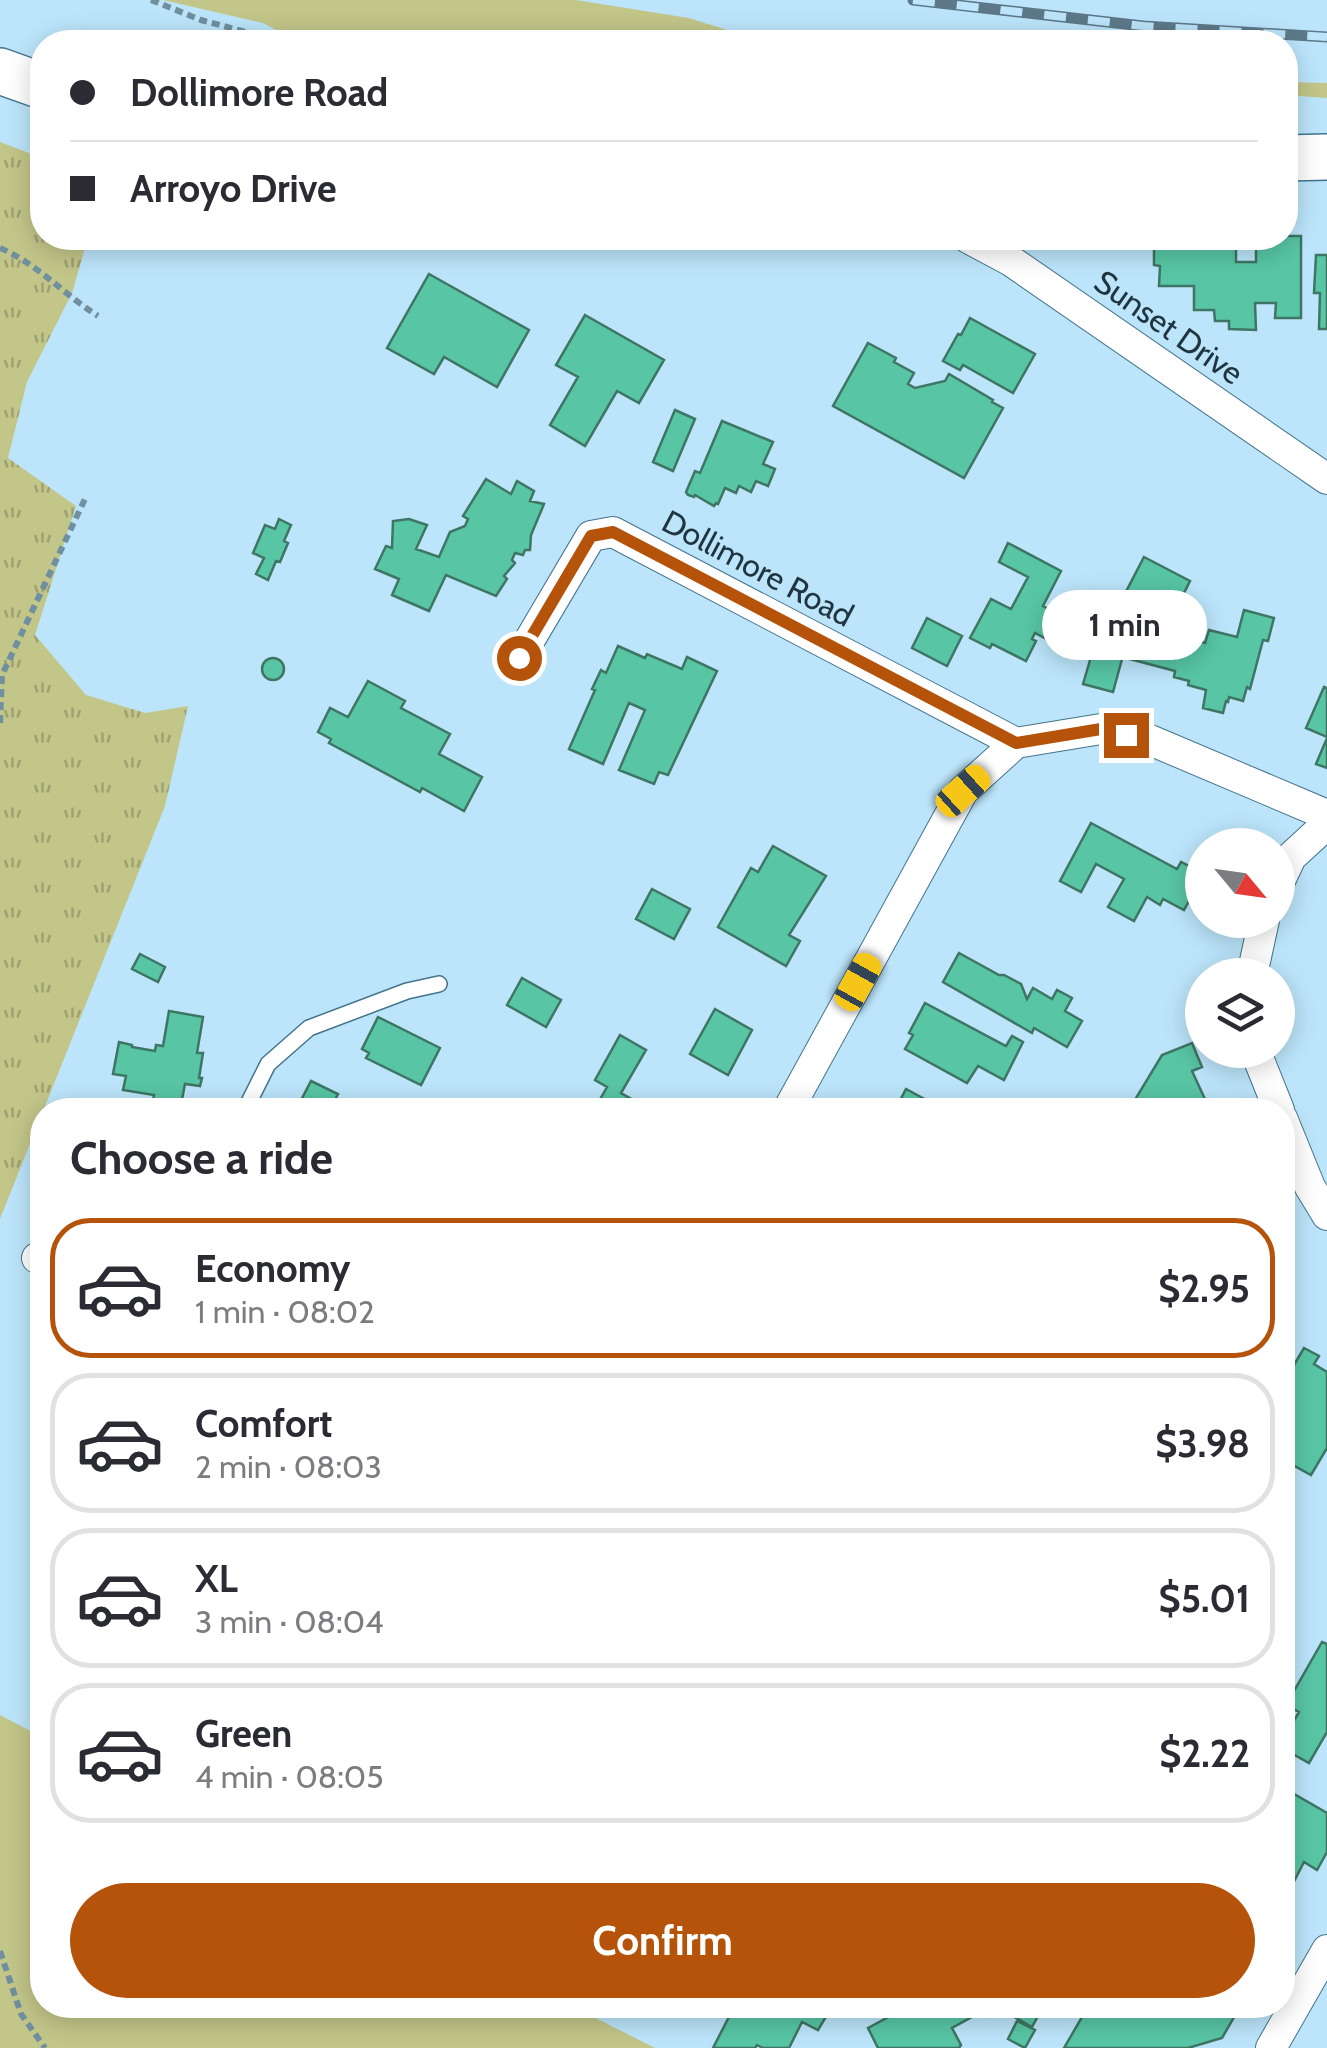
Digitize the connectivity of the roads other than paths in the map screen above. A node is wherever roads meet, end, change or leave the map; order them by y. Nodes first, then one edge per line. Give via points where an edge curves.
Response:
1 (0, 71) edge
2 (30, 82) edge
3 (1327, 157) edge
4 (1298, 158) edge
5 (990, 250) edge
6 (1327, 479) edge
7 (519, 658) dead end
8 (1016, 743) junction
9 (1327, 815) edge
10 (1327, 824) edge
11 (1295, 854) edge
12 (439, 984) dead end
13 (1262, 1068) edge
14 (251, 1098) edge
15 (795, 1098) edge
16 (1274, 1098) edge
17 (1295, 1150) edge
18 (1327, 1215) edge
19 (1327, 1950) edge
20 (1295, 2007) edge
21 (1289, 2018) edge
22 (1272, 2048) edge

1 - 2 main road
3 - 4 main road
5 - 6 street, Sunset Drive
7 - 8 street, Dollimore Road via 591,536 613,532
8 - 9 street via 1101,729 1150,740
8 - 15 street via 963,791
10 - 11 street
12 - 14 lane via 309,1028 268,1064
13 - 16 street
17 - 18 street
19 - 20 street
21 - 22 street

